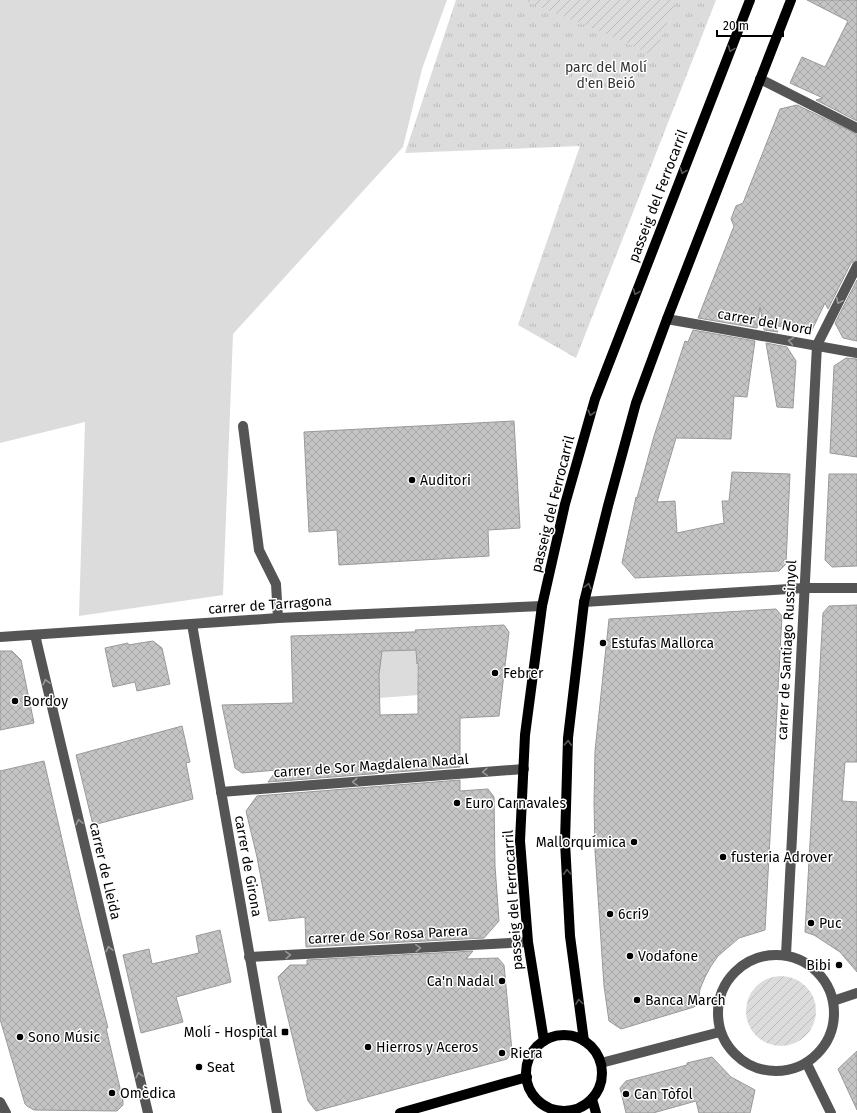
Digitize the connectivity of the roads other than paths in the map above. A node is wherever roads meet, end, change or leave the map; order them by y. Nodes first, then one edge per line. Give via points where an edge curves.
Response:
1 (750, 0) edge
2 (791, 0) edge
3 (760, 79) junction
4 (857, 128) edge
5 (857, 266) edge
6 (667, 319) junction
7 (817, 345) junction
8 (857, 353) edge
9 (243, 426) dead end
10 (804, 588) junction
11 (857, 588) edge
12 (584, 602) junction
13 (542, 606) junction
14 (278, 618) junction
15 (192, 624) junction
16 (35, 635) junction
17 (0, 637) edge
18 (524, 769) junction
19 (221, 792) junction
20 (528, 942) junction
21 (786, 955) junction
22 (249, 957) junction
23 (857, 994) edge
24 (833, 1000) junction
25 (720, 1032) junction
26 (544, 1041) junction
27 (584, 1041) junction
28 (601, 1062) junction
29 (807, 1064) junction
30 (527, 1078) junction
31 (592, 1099) junction
32 (0, 1102) edge
33 (414, 1111) edge
34 (554, 1111) edge
35 (6, 1113) edge
36 (148, 1113) edge
37 (277, 1113) edge
38 (400, 1113) edge
39 (596, 1113) edge
40 (831, 1113) edge

1 -> 13 main road, passeig del Ferrocarril via 594,399 565,504
2 - 3 main road
3 - 4 street
3 - 6 main road
5 -> 7 street
7 -> 6 street, carrer del Nord
12 -> 6 main road via 636,404
7 - 8 street, carrer del Nord
7 - 10 street, carrer de Santiago Russinyol
9 - 14 street via 259,550 276,584
10 - 11 street
10 - 12 street
10 - 21 street, carrer de Santiago Russinyol
27 -> 12 main road via 570,936 565,842 568,738
13 - 14 street, carrer de Tarragona
13 - 18 main road, passeig del Ferrocarril via 525,735
14 - 15 street, carrer de Tarragona
15 - 16 street, carrer de Tarragona
15 - 19 street, carrer de Girona
16 - 17 street, carrer de Tarragona
36 -> 16 street, carrer de Lleida
18 -> 19 street, carrer de Sor Magdalena Nadal
18 - 20 main road, passeig del Ferrocarril via 520,841
19 - 22 street, carrer de Girona
22 -> 20 street, carrer de Sor Rosa Parera
20 - 26 main road, passeig del Ferrocarril
21 - 24 street via 802,961 817,971 827,984
21 - 25 street via 766,955 747,962 731,975 721,992 717,1012
22 - 37 street, carrer de Girona
23 - 24 street
24 - 29 street via 834,1019 830,1036 821,1052
25 - 28 street
25 - 29 street via 728,1048 740,1061 756,1069 779,1072
26 - 27 main road via 557,1036 570,1036
26 - 30 main road via 530,1057
27 - 28 main road via 591,1046
28 - 31 main road via 602,1076 599,1088
29 - 40 street
30 - 33 main road
30 - 34 main road via 531,1091 540,1103
31 - 34 main road via 580,1108
31 - 39 main road
32 - 35 street
33 - 38 main road

